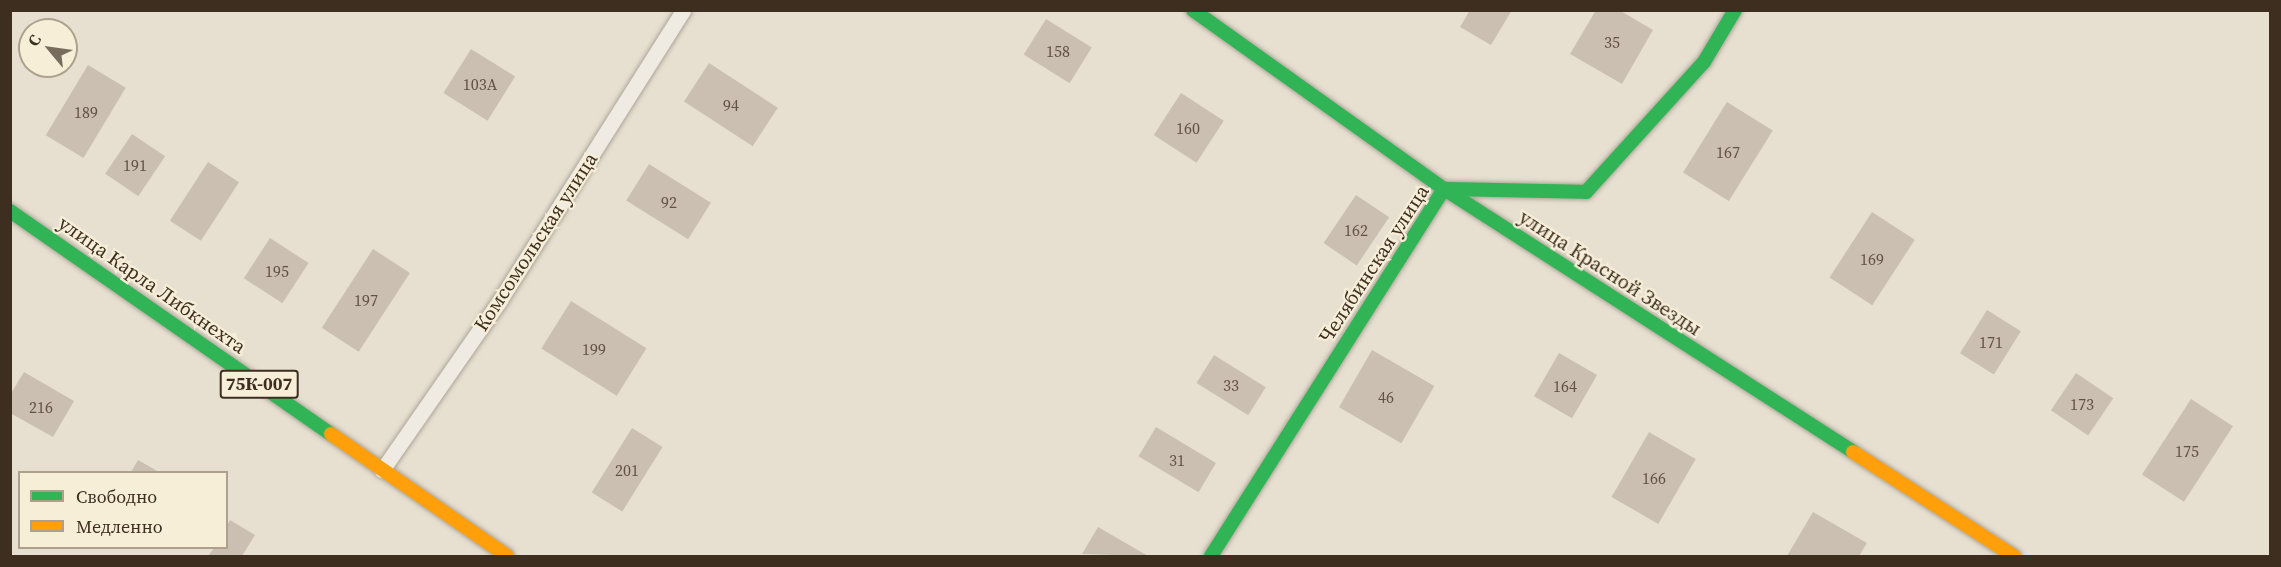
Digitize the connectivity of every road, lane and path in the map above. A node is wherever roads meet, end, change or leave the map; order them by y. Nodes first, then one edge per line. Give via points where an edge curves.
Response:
1 (684, 10) edge
2 (1193, 10) edge
3 (1735, 10) edge
4 (1444, 189) junction
5 (10, 211) edge
6 (382, 470) junction
7 (507, 556) edge
8 (1211, 556) edge
9 (2014, 556) edge

1 - 6 lane, Комсомольская улица via 500,300
2 - 4 street, улица Красной Звезды
3 - 4 street, Челябинская улица via 1704,63 1586,192
4 - 8 street, Челябинская улица
4 - 9 street, улица Красной Звезды
5 - 6 street, улица Карла Либкнехта / 75К-007
6 - 7 street, улица Карла Либкнехта / 75К-007

